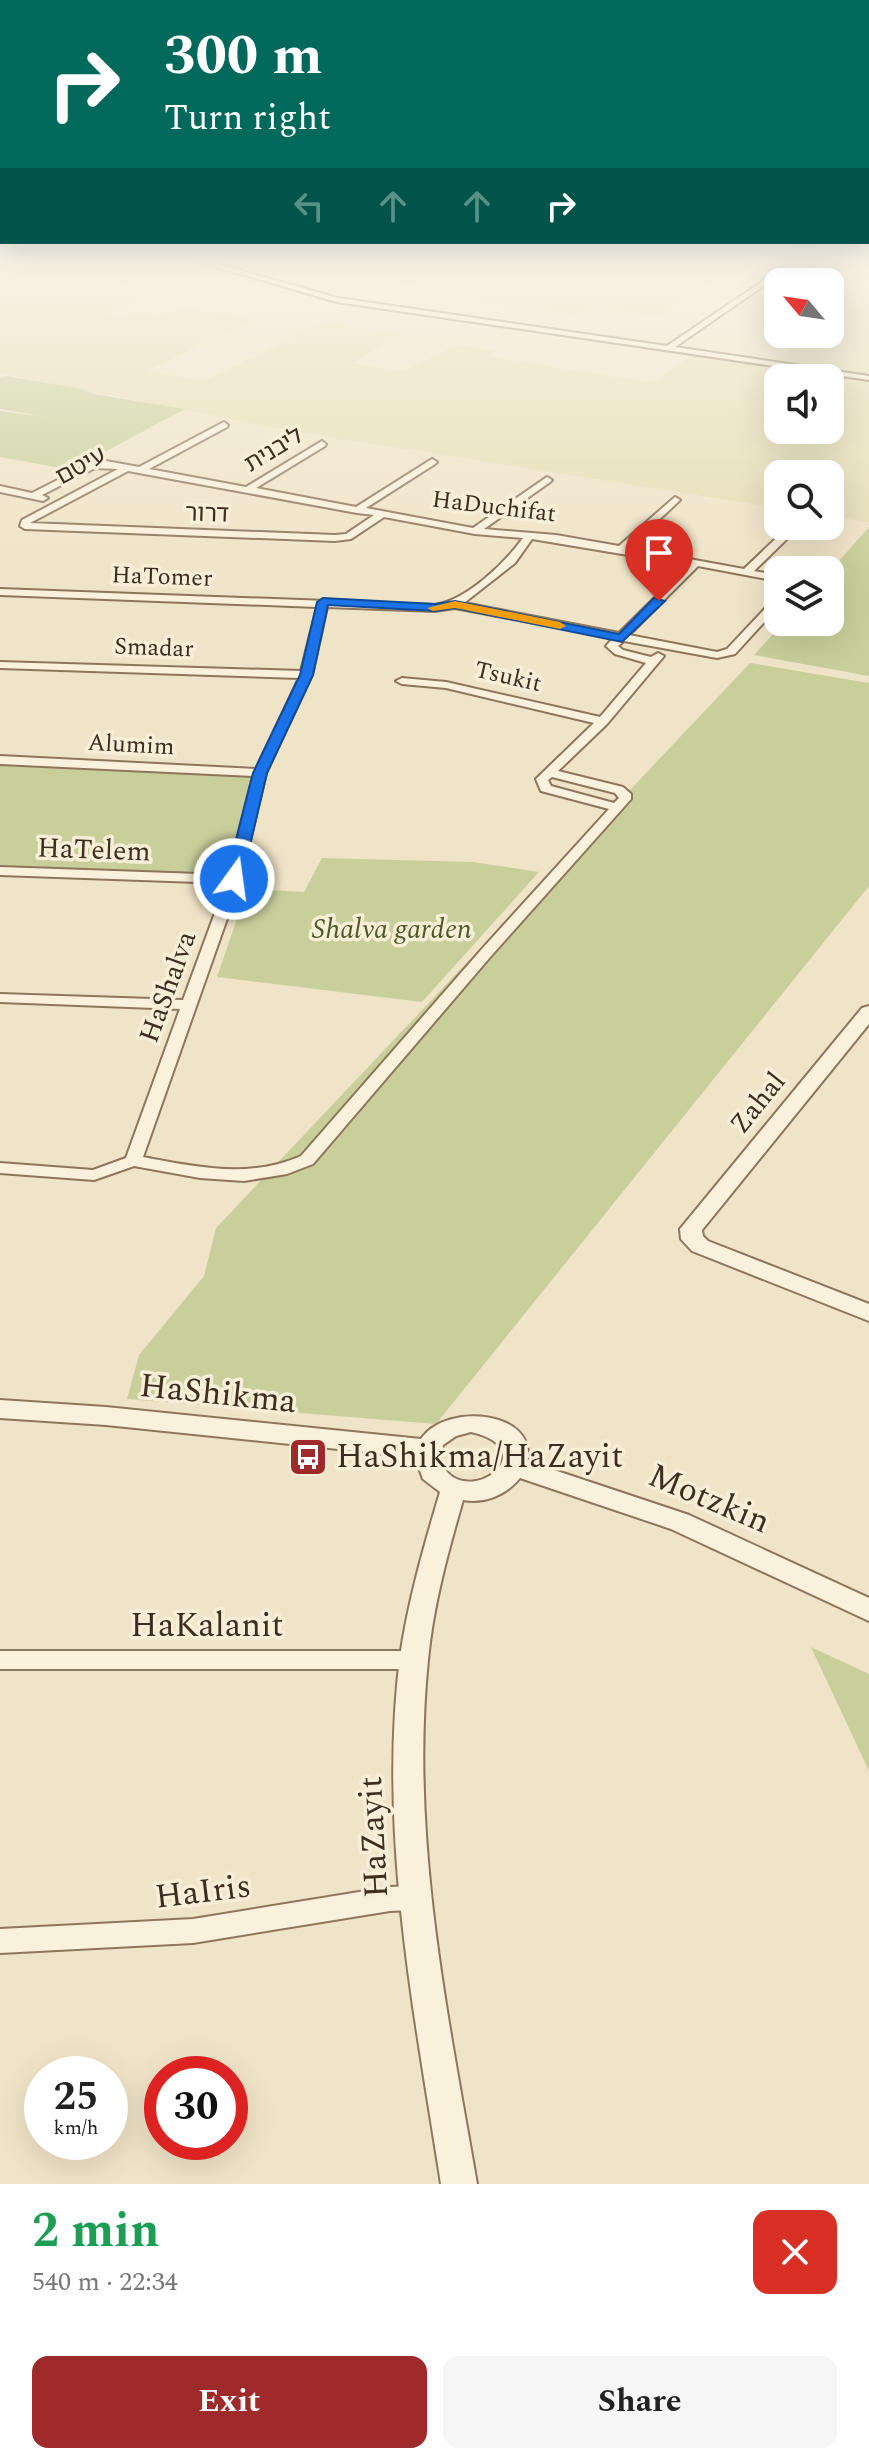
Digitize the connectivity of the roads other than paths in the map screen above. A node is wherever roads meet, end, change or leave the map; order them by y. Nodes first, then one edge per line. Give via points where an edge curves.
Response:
1 (762, 362) edge
2 (869, 378) edge
3 (224, 425) dead end
4 (322, 444) dead end
5 (432, 462) dead end
6 (126, 468) junction
7 (141, 470) junction
8 (547, 480) dead end
9 (0, 489) edge
10 (247, 490) junction
11 (33, 496) junction
12 (675, 500) dead end
13 (60, 501) junction
14 (357, 510) junction
15 (381, 515) junction
16 (25, 526) joint
17 (475, 531) junction
18 (529, 536) junction
19 (780, 540) edge
20 (621, 550) junction
21 (696, 563) junction
22 (747, 572) junction
23 (764, 575) edge
24 (0, 592) edge
25 (323, 602) junction
26 (455, 605) junction
27 (764, 616) edge
28 (622, 638) junction
29 (668, 648) junction
30 (653, 661) junction
31 (0, 665) edge
32 (306, 675) junction
33 (402, 681) dead end
34 (603, 721) junction
35 (0, 760) edge
36 (549, 772) junction
37 (260, 773) junction
38 (618, 808) junction
39 (0, 871) edge
40 (234, 879) junction
41 (0, 998) edge
42 (189, 1005) junction
43 (869, 1012) edge
44 (133, 1161) junction
45 (0, 1168) edge
46 (869, 1313) edge
47 (0, 1409) edge
48 (428, 1449) junction
49 (516, 1467) junction
50 (454, 1488) junction
51 (869, 1610) edge
52 (0, 1660) edge
53 (414, 1660) junction
54 (413, 1898) junction
55 (0, 1941) edge
56 (459, 2184) edge

1 - 2 street
3 - 7 street
4 - 10 street, ליבנית
5 - 14 street
6 - 7 street, HaDuchifat
6 - 11 street, עיטם via 93,465
6 - 13 street, עיטם
7 - 10 street, HaDuchifat
8 - 17 street
9 - 11 street
10 - 14 street, HaDuchifat
11 - 13 street
12 - 20 street
13 - 16 street, עיטם
14 - 15 street, HaDuchifat
15 - 16 street, דרור via 348,537 335,538
15 - 17 street, HaDuchifat
17 - 18 street, HaDuchifat
18 - 20 street, HaDuchifat
18 - 26 street via 511,561
19 - 22 street
20 - 21 street, HaDuchifat
21 - 22 street, HaDuchifat
21 - 28 street
22 - 23 street, HaDuchifat
24 - 25 street, HaTomer
25 - 26 street, HaTomer
25 - 32 street, HaShalva
26 - 28 street, HaTomer
27 - 29 street, HaTomer via 726,655
28 - 29 street, HaTomer
28 - 30 street via 613,650
29 - 30 street
30 - 34 street
31 - 32 street, Smadar
32 - 37 street, HaShalva
33 - 34 street, Tsukit via 446,685
34 - 36 street
35 - 37 street, Alumim
36 - 38 street via 619,790 625,799
36 - 38 street via 542,779 545,788
37 - 40 street, HaShalva
38 - 44 street via 307,1160 261,1177
39 - 40 street, HaTelem
40 - 42 street, HaShalva
41 - 42 street
42 - 44 street, HaShalva
43 - 46 street, Zahal via 691,1229 700,1246
44 - 45 street via 94,1175
47 - 48 street, HaShikma
48 - 49 street via 448,1428 483,1424 497,1428 515,1444
48 - 50 street via 428,1467
49 - 50 street via 493,1488
49 - 51 street, Motzkin via 680,1522
50 - 53 street, HaZayit via 429,1572
52 - 53 street, HaKalanit
53 - 54 street, HaZayit via 407,1777
54 - 55 street, HaIris via 193,1931
54 - 56 street, HaZayit

